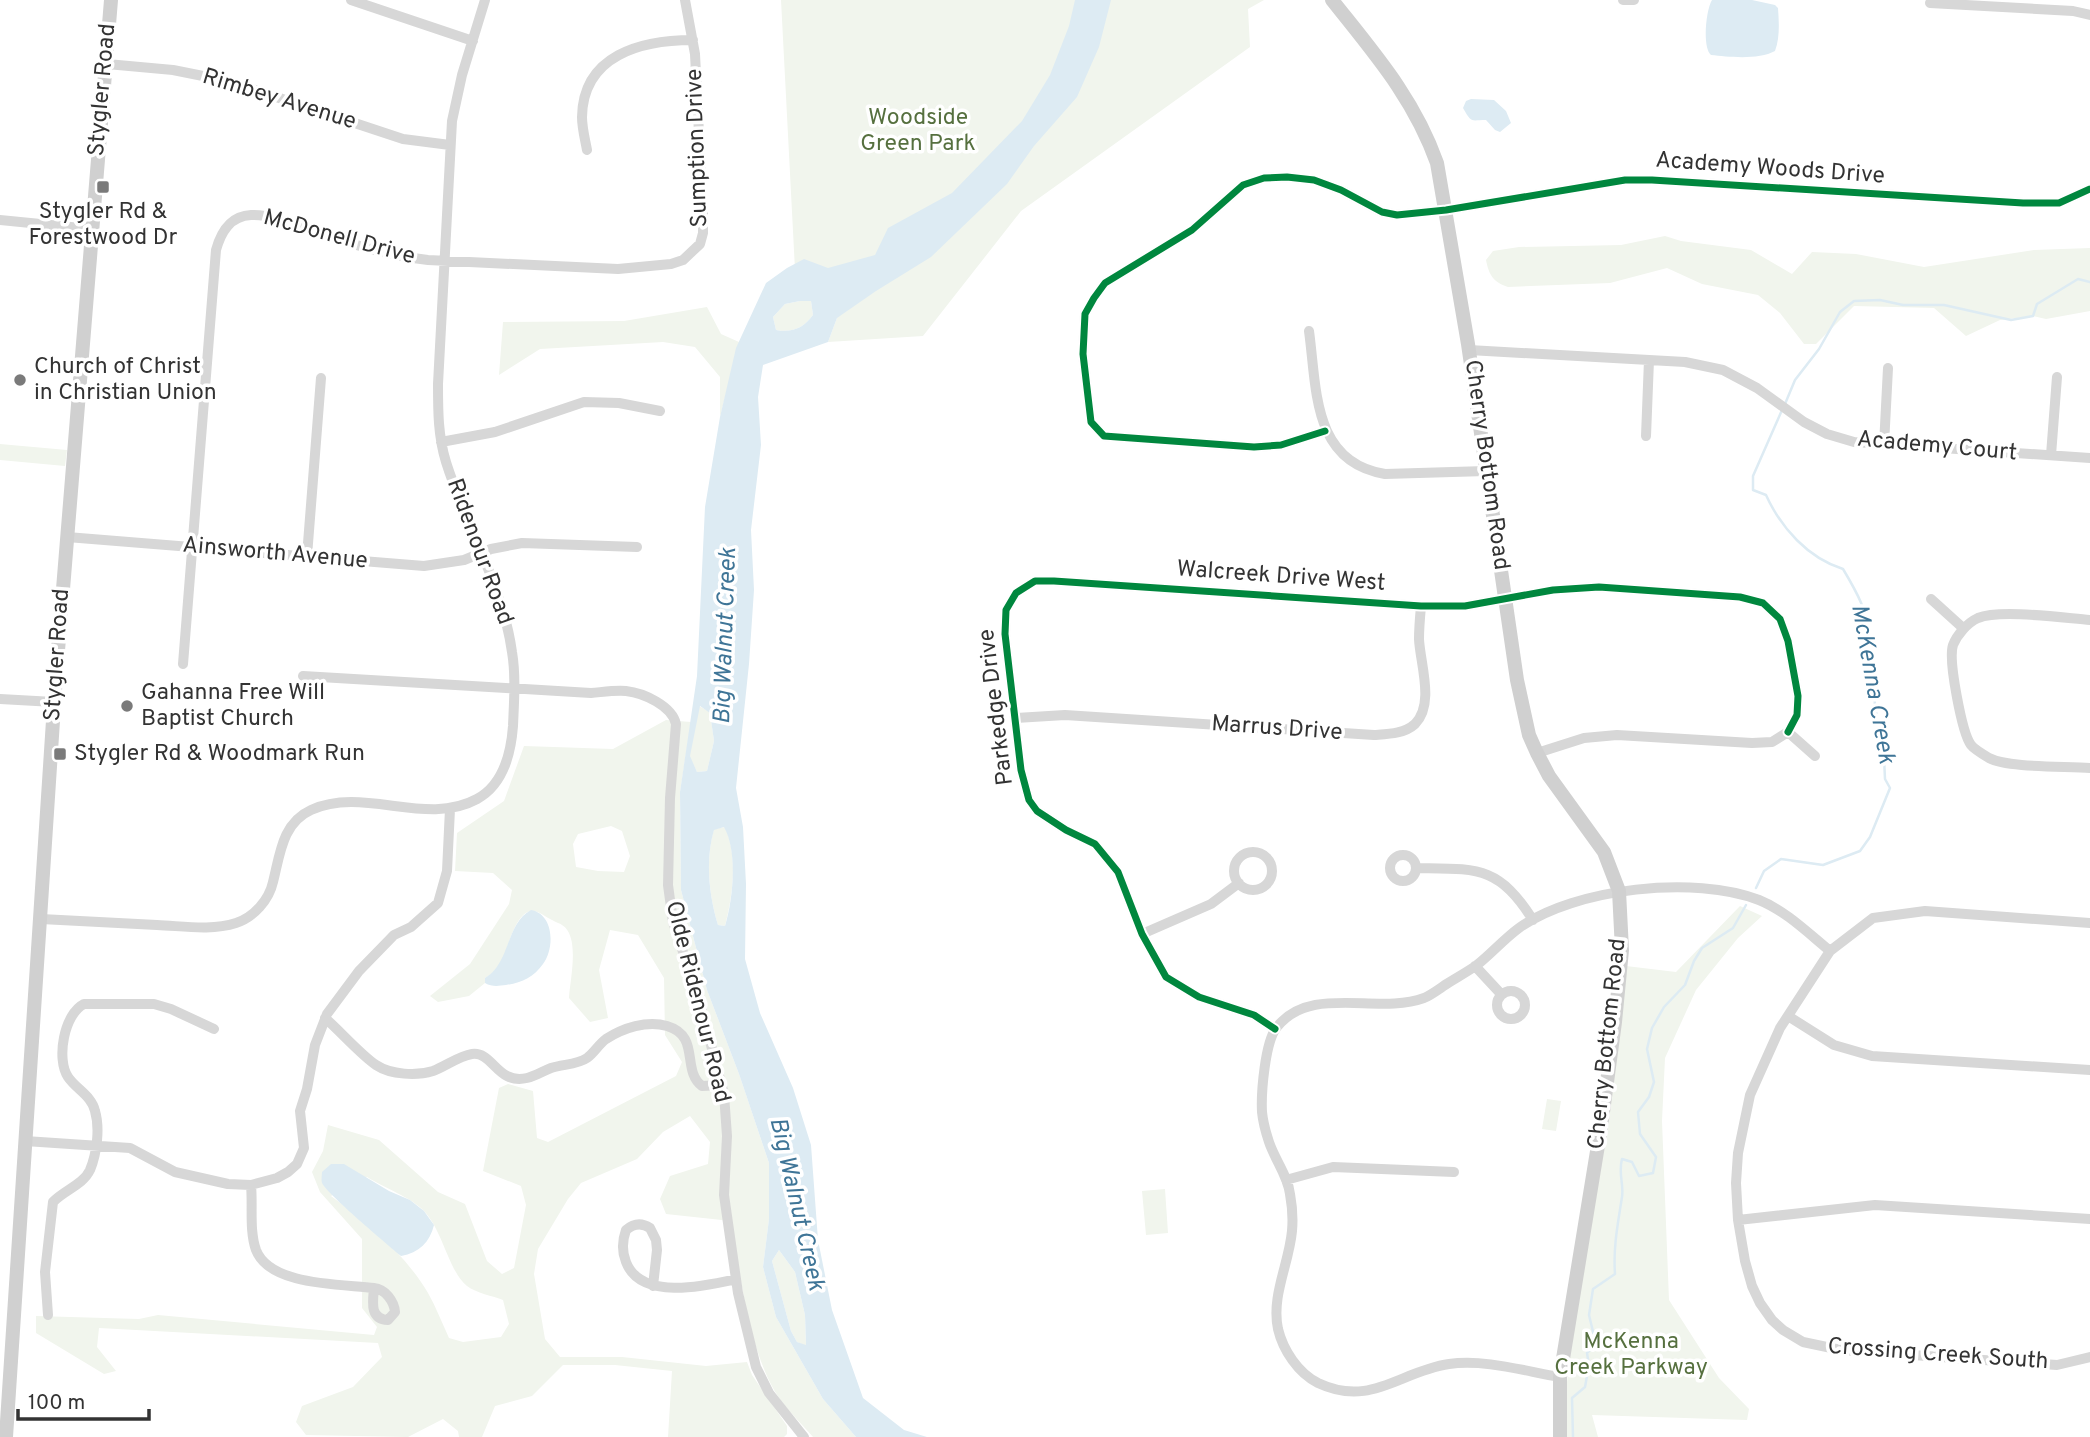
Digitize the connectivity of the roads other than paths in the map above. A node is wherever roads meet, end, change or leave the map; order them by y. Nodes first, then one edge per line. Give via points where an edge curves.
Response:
1 (111, 0) edge
2 (351, 0) edge
3 (485, 0) edge
4 (685, 0) edge
5 (1332, 0) edge
6 (1623, 0) edge
7 (1634, 0) edge
8 (1930, 3) dead end
9 (2090, 15) edge
10 (693, 40) junction
11 (473, 41) junction
12 (107, 64) junction
13 (450, 145) junction
14 (587, 150) dead end
15 (2090, 189) edge
16 (1446, 209) junction
17 (0, 220) edge
18 (91, 229) junction
19 (444, 261) junction
20 (1309, 331) dead end
21 (1469, 349) junction
22 (1649, 360) junction
23 (1888, 368) dead end
24 (321, 377) dead end
25 (2057, 377) dead end
26 (660, 411) dead end
27 (1325, 431) junction
28 (1646, 436) dead end
29 (441, 442) junction
30 (1884, 445) junction
31 (2051, 455) junction
32 (2090, 458) edge
33 (1486, 471) junction
34 (67, 537) junction
35 (192, 547) junction
36 (637, 547) dead end
37 (481, 553) junction
38 (307, 556) junction
39 (1054, 581) joint
40 (1505, 598) junction
41 (1931, 599) dead end
42 (1421, 606) junction
43 (2090, 620) edge
44 (1963, 628) junction
45 (183, 664) dead end
46 (303, 676) dead end
47 (514, 689) junction
48 (0, 699) edge
49 (54, 702) junction
50 (1016, 718) junction
51 (1788, 732) junction
52 (1537, 753) junction
53 (1815, 756) dead end
54 (2090, 768) edge
55 (450, 809) junction
56 (1416, 868) dead end
57 (1239, 883) dead end
58 (1619, 891) junction
59 (41, 919) junction
60 (1533, 920) junction
61 (2090, 923) edge
62 (1142, 934) junction
63 (1830, 951) junction
64 (1475, 966) junction
65 (1501, 994) dead end
66 (1788, 1016) junction
67 (325, 1018) junction
68 (1275, 1028) junction
69 (214, 1029) dead end
70 (2090, 1070) edge
71 (722, 1085) junction
72 (26, 1141) junction
73 (96, 1144) junction
74 (1454, 1172) dead end
75 (1286, 1180) junction
76 (251, 1185) junction
77 (2090, 1219) edge
78 (1738, 1220) junction
79 (736, 1279) junction
80 (653, 1286) junction
81 (374, 1288) dead end
82 (48, 1315) dead end
83 (2090, 1357) edge
84 (1560, 1377) junction
85 (801, 1436) edge
86 (6, 1437) edge
87 (1560, 1437) edge

1 - 12 main road, Stygler Road
2 - 11 street
3 - 11 street, Ridenour Road
4 - 10 street, Sumption Drive
5 - 16 main road, Cherry Bottom Road via 1402,89 1428,136
6 - 7 street
8 - 9 street
10 - 14 street via 645,45 608,60 595,72 582,117
10 - 19 street, Sumption Drive via 703,214 703,233 693,252 683,260 634,268
11 - 13 street, Ridenour Road
12 - 13 street, Rimbey Avenue via 228,81 403,139
12 - 18 main road, Stygler Road
13 - 19 street, Ridenour Road
15 - 16 street, Academy Woods Drive via 2059,202 2022,203 1625,180
16 - 21 main road, Cherry Bottom Road
16 - 27 street, Academy Woods Drive via 1397,215 1314,180 1264,178 1243,185 1192,230 1105,283 1085,314 1083,354 1091,422 1098,432 1111,437 1254,447 1281,445
17 - 18 street
18 - 34 main road, Stygler Road
19 - 29 street, Ridenour Road via 438,384
19 - 35 street, McDonell Drive via 392,255 251,215 233,220 221,233
20 - 27 street
21 - 22 street, Academy Court
21 - 33 main road, Cherry Bottom Road
22 - 28 street
22 - 30 street, Academy Court via 1723,370 1827,435
23 - 30 street
24 - 38 street
25 - 31 street
26 - 29 street via 584,402 495,432
27 - 33 street via 1345,457 1371,471 1400,475
29 - 37 street, Ridenour Road
30 - 31 street, Academy Court
31 - 32 street, Academy Court
33 - 40 main road, Cherry Bottom Road
34 - 35 street, Ainsworth Avenue
34 - 49 main road, Stygler Road
35 - 38 street, Ainsworth Avenue
35 - 45 street
36 - 37 street, Ainsworth Avenue via 522,542
37 - 38 street, Ainsworth Avenue via 424,566
37 - 47 street, Ridenour Road via 505,616
39 - 42 street, Walcreek Drive West
39 - 50 street, Parkedge Drive via 1035,582 1016,593 1006,610
40 - 42 street, Walcreek Drive West via 1465,606
40 - 51 street, Walcreek Drive West via 1599,587 1740,597 1763,603 1780,619 1788,640 1798,696 1797,715
40 - 52 main road, Cherry Bottom Road via 1517,680
41 - 44 street
42 - 50 street, Marrus Drive via 1423,711 1403,732 1374,735 1065,715
43 - 44 street via 1993,614 1976,618
44 - 54 street via 1952,646 1953,667 1959,711 1971,745 1990,759
46 - 47 street
47 - 55 street, Ridenour Road via 511,747 501,776 479,799
47 - 71 street, Olde Ridenour Road via 592,694 624,691 639,694 674,715 668,885 673,922
48 - 49 street
49 - 59 main road, Stygler Road
50 - 62 street, Parkedge Drive via 1029,800 1037,811 1095,844 1118,872
51 - 52 street via 1772,742 1752,743 1617,735 1584,738
51 - 53 street
52 - 58 main road, Cherry Bottom Road via 1604,852
55 - 59 street, Ridenour Road via 341,802 307,812 278,851 265,900 253,914 231,925 206,928
55 - 67 street via 447,871 438,903 411,927 394,935
56 - 60 street via 1478,871 1496,877 1518,897
57 - 62 street via 1211,904
58 - 60 street via 1550,910
58 - 63 street via 1667,887 1744,895 1782,912
58 - 84 main road, Cherry Bottom Road via 1622,950 1610,1063
59 - 72 main road, Stygler Road
60 - 64 street
61 - 63 street, Crossing Creek South via 1925,911 1872,918
62 - 68 street, Parkedge Drive via 1166,977 1199,997 1254,1015
63 - 66 street, Crossing Creek South
64 - 65 street
64 - 68 street via 1424,998 1376,1005 1309,1005
66 - 70 street via 1834,1045 1872,1056
66 - 78 street, Crossing Creek South via 1761,1068 1742,1126 1736,1183
67 - 71 street via 377,1066 403,1074 431,1072 474,1053 483,1055 508,1077 524,1079 586,1059 605,1040 630,1027 666,1026 686,1041 694,1080 702,1086
67 - 76 street via 300,1111 304,1148 297,1164 288,1172
68 - 75 street via 1267,1051 1262,1113
69 - 73 street via 154,1004 84,1004 76,1008 63,1040 63,1065 69,1080 93,1104
71 - 79 street, Olde Ridenour Road via 727,1136 724,1195
72 - 73 street
72 - 86 main road, Stygler Road
73 - 76 street via 130,1148 175,1172
73 - 82 street via 89,1172 54,1202 45,1272
74 - 75 street via 1333,1167
75 - 84 street via 1292,1231 1277,1324 1290,1356 1311,1379 1333,1389 1360,1392 1435,1367 1462,1363
76 - 81 street via 256,1251 268,1267 287,1277
77 - 78 street via 1875,1205
78 - 83 street, Crossing Creek South via 1745,1261 1760,1303 1772,1320 1803,1342 1841,1350 2057,1365
79 - 80 street via 663,1289
79 - 85 street, Olde Ridenour Road via 756,1367
80 - 80 street via 656,1240 650,1228 634,1225 624,1234 625,1258 638,1279
84 - 87 main road, Cherry Bottom Road

